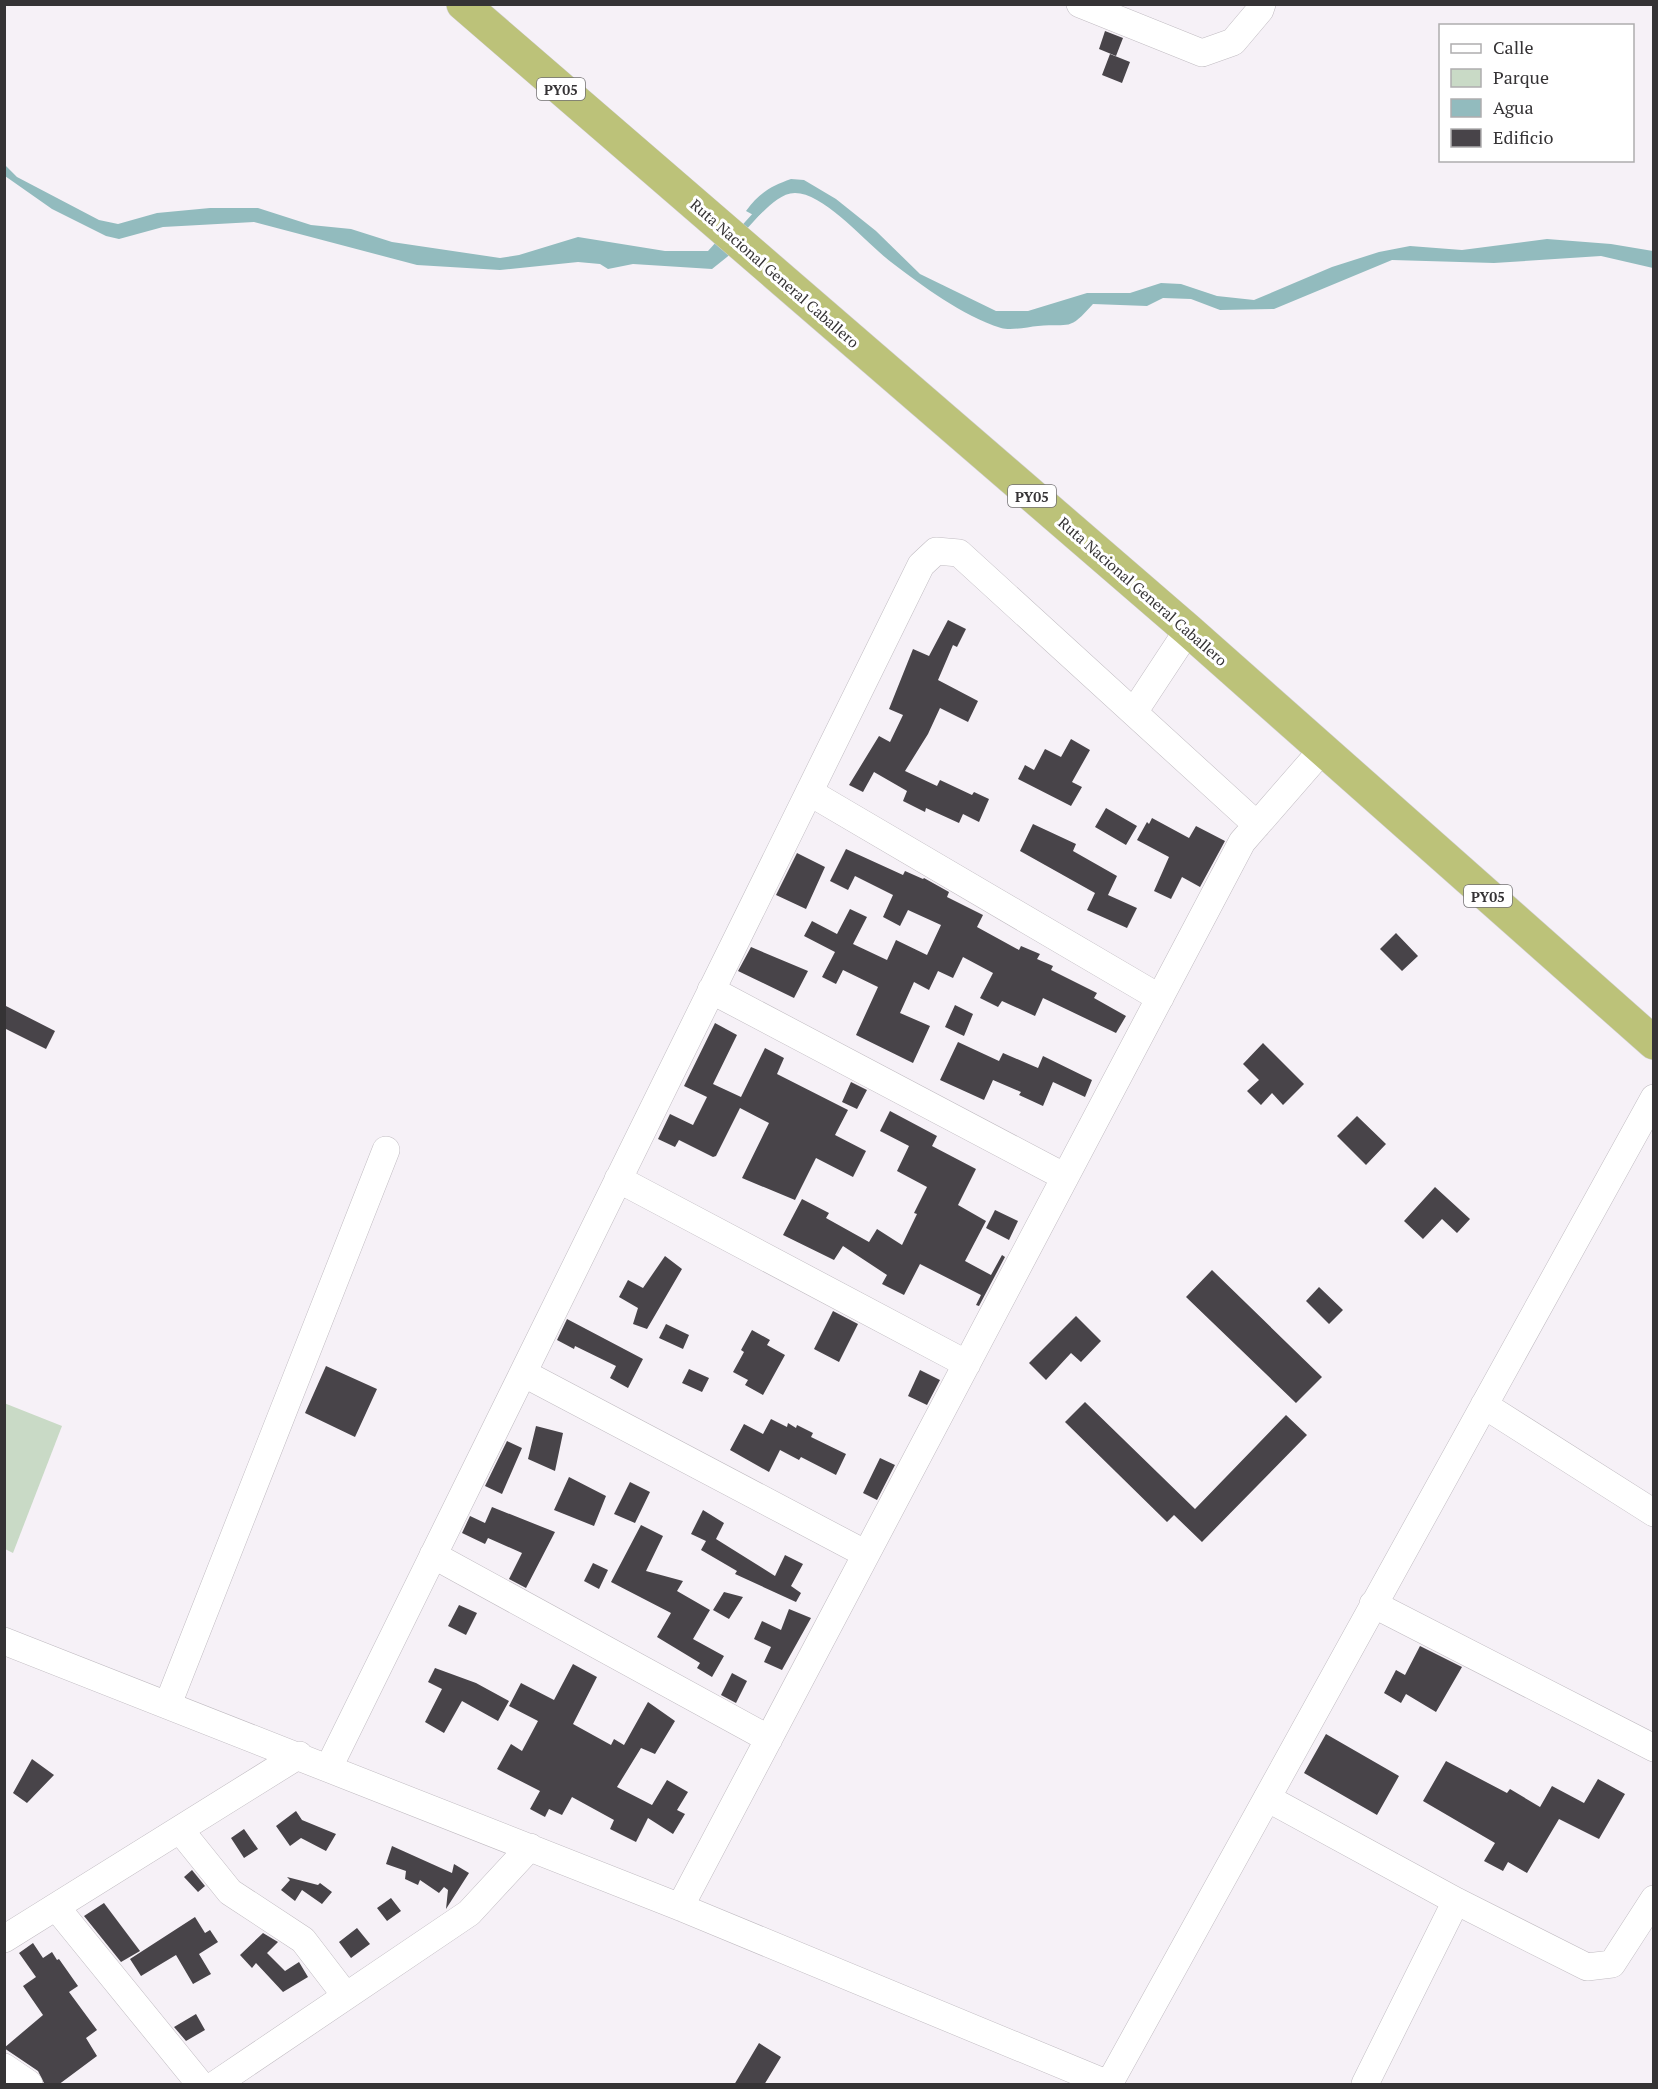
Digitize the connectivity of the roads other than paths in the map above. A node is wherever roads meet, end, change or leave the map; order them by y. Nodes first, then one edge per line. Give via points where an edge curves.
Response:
1 (463, 4) edge
2 (1080, 4) edge
3 (1262, 4) edge
4 (1188, 630) junction
5 (1134, 712) junction
6 (1323, 749) junction
7 (809, 792) junction
8 (1257, 825) junction
9 (711, 990) junction
10 (1160, 998) junction
11 (1653, 1043) edge
12 (1653, 1098) edge
13 (386, 1150) dead end
14 (1065, 1177) junction
15 (618, 1179) junction
16 (967, 1364) junction
17 (523, 1373) junction
18 (1484, 1405) junction
19 (1653, 1513) edge
20 (866, 1554) junction
21 (433, 1555) junction
22 (1373, 1605) junction
23 (4, 1641) edge
24 (168, 1704) junction
25 (769, 1739) junction
26 (1653, 1748) edge
27 (299, 1755) junction
28 (329, 1767) junction
29 (1267, 1798) junction
30 (180, 1830) junction
31 (530, 1847) junction
32 (1653, 1899) edge
33 (1456, 1901) junction
34 (680, 1906) junction
35 (56, 1907) junction
36 (4, 1939) edge
37 (346, 1996) junction
38 (4, 2067) edge
39 (29, 2085) edge
40 (200, 2085) edge
41 (216, 2085) edge
42 (1109, 2085) edge
43 (1365, 2085) edge

1 - 4 highway, Ruta Nacional General Caballero / PY05
2 - 3 street via 1202,53 1233,42
4 - 5 street
4 - 6 highway, Ruta Nacional General Caballero / PY05
5 - 7 street via 959,553 936,551 921,565
5 - 8 street
6 - 8 street
6 - 11 highway, Ruta Nacional General Caballero / PY05
7 - 9 street
7 - 10 street
8 - 10 street via 1242,842
9 - 14 street
9 - 15 street
10 - 14 street
12 - 18 street
13 - 24 street
14 - 16 street
15 - 16 street
15 - 17 street
16 - 20 street
17 - 20 street
17 - 21 street
18 - 19 street
18 - 22 street
20 - 25 street
21 - 25 street
21 - 28 street
22 - 26 street
22 - 29 street
23 - 24 street
24 - 27 street
25 - 34 street
27 - 28 street
27 - 30 street
28 - 31 street
29 - 33 street
29 - 42 street
30 - 35 street
30 - 37 street via 230,1892 303,1940
31 - 34 street
31 - 37 street via 469,1913
32 - 33 street via 1612,1964 1587,1967
33 - 43 street
34 - 42 street
35 - 36 street
35 - 40 street
37 - 41 street
38 - 39 street

